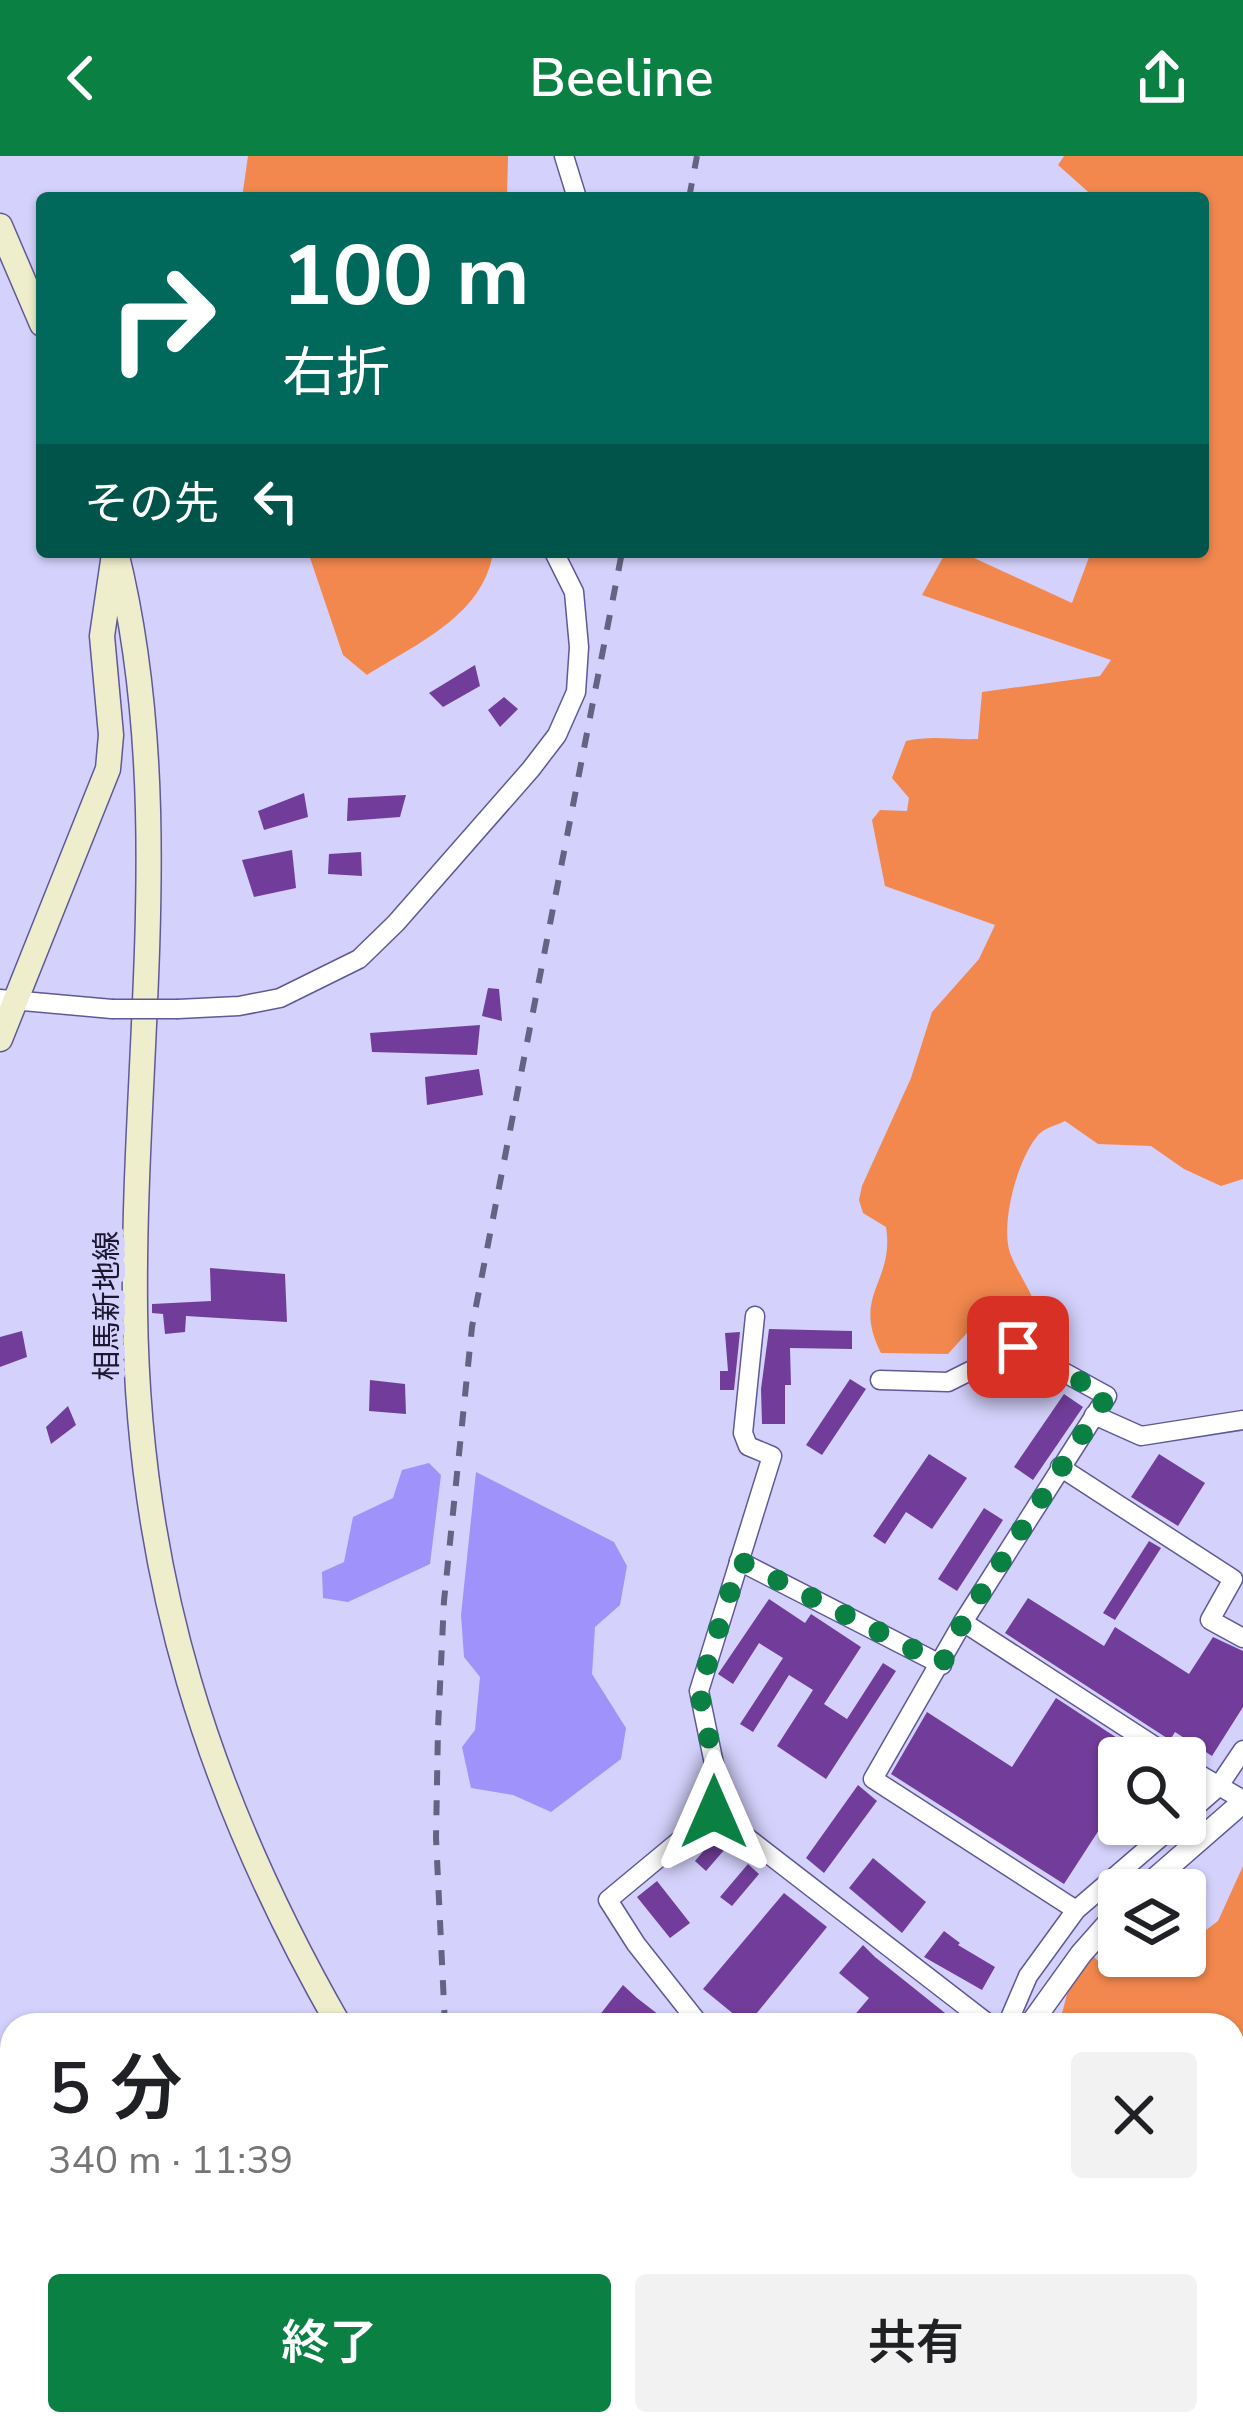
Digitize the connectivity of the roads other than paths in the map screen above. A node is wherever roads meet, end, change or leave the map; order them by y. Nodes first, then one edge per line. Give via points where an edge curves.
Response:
1 (564, 156) edge
2 (575, 192) edge
3 (0, 226) edge
4 (36, 310) edge
5 (115, 558) edge
6 (118, 558) edge
7 (557, 558) edge
8 (9, 1000) edge
9 (0, 1039) edge
10 (754, 1316) dead end
11 (880, 1380) dead end
12 (1094, 1415) junction
13 (1243, 1420) edge
14 (1060, 1466) junction
15 (740, 1561) junction
16 (963, 1622) junction
17 (1243, 1638) edge
18 (942, 1664) junction
19 (1141, 1737) edge
20 (1243, 1750) edge
21 (1206, 1779) edge
22 (1218, 1787) junction
23 (1206, 1798) edge
24 (1243, 1801) edge
25 (714, 1812) junction
26 (1152, 1845) edge
27 (1166, 1869) edge
28 (1076, 1910) junction
29 (1098, 1935) edge
30 (332, 2013) edge
31 (685, 2013) edge
32 (974, 2013) edge
33 (1012, 2013) edge
34 (1039, 2013) edge

1 - 2 street
3 - 4 main road
5 - 8 main road via 102,636 112,754
6 - 30 main road, 相馬新地線 via 132,614 150,819 134,1309 149,1501 179,1659 217,1773 259,1875
7 - 8 street, bridge via 574,592 579,646 576,692 557,735 358,959 280,998 239,1006 112,1009
8 - 9 main road
10 - 15 street via 742,1433 772,1456
11 - 12 street via 948,1382 1018,1347 1107,1396
12 - 13 street via 1141,1436
12 - 14 street
14 - 16 street
14 - 17 street via 1233,1579 1210,1620
15 - 18 street
15 - 25 street via 699,1691 719,1788
16 - 18 street
16 - 19 street
18 - 28 street via 873,1779
20 - 22 street
21 - 22 street
22 - 23 street
22 - 24 street
24 - 27 street
25 - 31 street via 608,1900
25 - 32 street
26 - 28 street
28 - 33 street via 1028,1976
29 - 34 street

